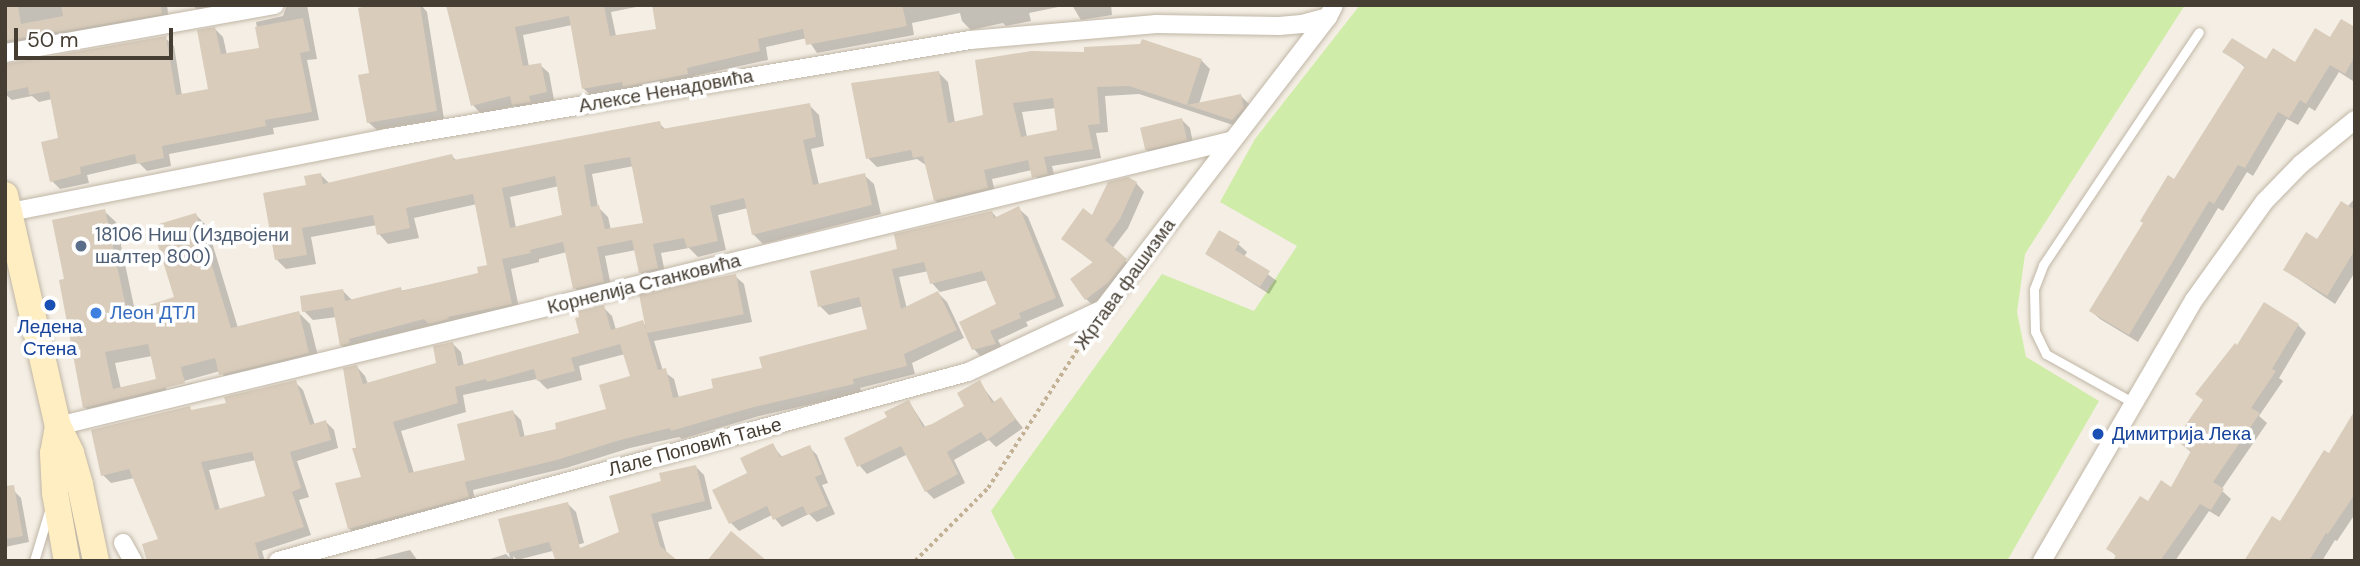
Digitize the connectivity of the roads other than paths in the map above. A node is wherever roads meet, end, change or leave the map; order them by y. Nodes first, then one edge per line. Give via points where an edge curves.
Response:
1 (275, 5) edge
2 (1331, 11) edge
3 (2199, 32) dead end
4 (5, 53) edge
5 (2355, 121) edge
6 (1230, 141) junction
7 (7, 204) edge
8 (1103, 310) joint
9 (2134, 403) junction
10 (58, 426) junction
11 (55, 493) junction
12 (122, 543) dead end
13 (34, 561) edge
14 (67, 561) edge
15 (96, 561) edge
16 (133, 561) edge
17 (278, 561) edge
18 (2042, 561) edge

1 - 4 street
2 - 6 street, Жртава фашизма
2 - 7 street, Алексе Ненадовића via 1303,24 1279,26 1156,24 970,40
3 - 9 lane via 2043,265 2034,289 2035,331 2046,354
5 - 9 street via 2301,164 2265,201 2194,300
6 - 8 street, Жртава фашизма
6 - 10 street, Корнелија Станковића
7 - 10 main road
8 - 17 street, Лале Поповић Тање via 968,372
9 - 18 street
10 - 11 main road via 53,453
10 - 15 main road via 71,453
11 - 13 lane
11 - 14 main road
12 - 16 street

